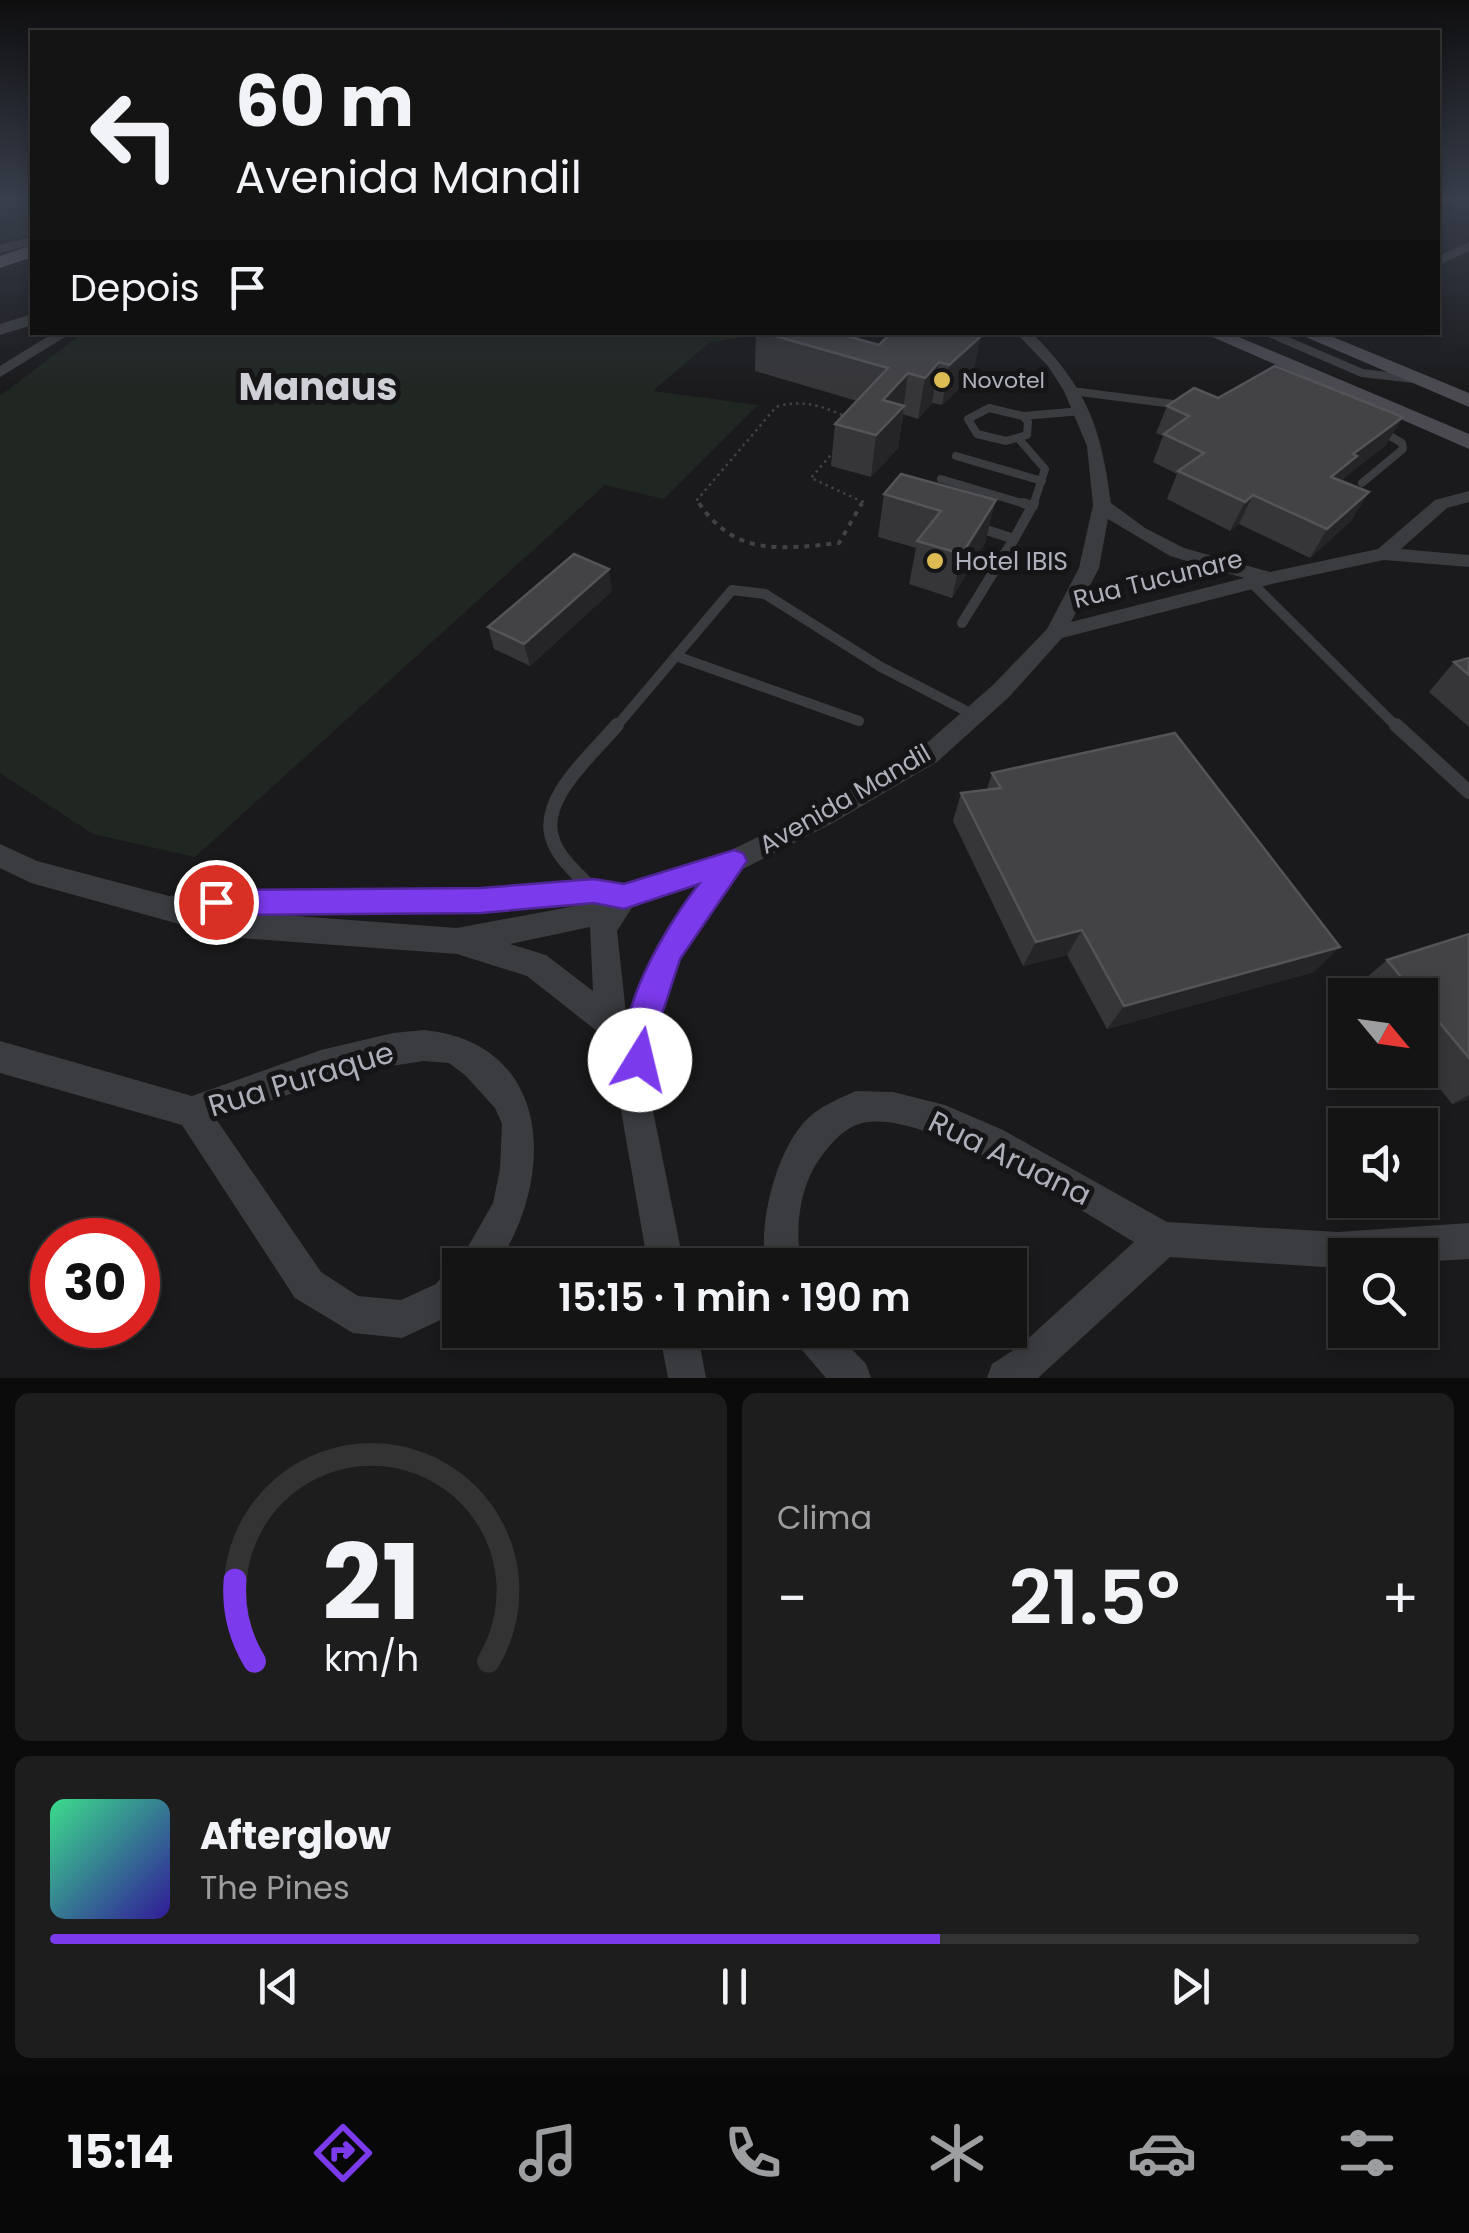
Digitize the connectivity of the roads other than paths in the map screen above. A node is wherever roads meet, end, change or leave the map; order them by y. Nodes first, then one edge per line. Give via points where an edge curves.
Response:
1 (30, 323) edge
2 (30, 323) edge
3 (0, 330) edge
4 (1025, 335) edge
5 (1217, 335) edge
6 (1274, 335) edge
7 (1310, 335) edge
8 (1332, 335) edge
9 (0, 338) edge
10 (44, 338) edge
11 (0, 372) edge
12 (1415, 379) junction
13 (1469, 390) edge
14 (1469, 401) edge
15 (1192, 405) edge
16 (1080, 406) junction
17 (1026, 419) junction
18 (1362, 422) edge
19 (1019, 439) junction
20 (1469, 442) edge
21 (956, 456) dead end
22 (941, 479) dead end
23 (1042, 481) junction
24 (1362, 483) dead end
25 (1469, 496) edge
26 (1102, 505) junction
27 (1032, 506) junction
28 (958, 522) edge
29 (1014, 539) junction
30 (1384, 554) junction
31 (1469, 562) edge
32 (1247, 578) junction
33 (962, 622) dead end
34 (1054, 634) junction
35 (676, 656) junction
36 (974, 715) junction
37 (858, 722) dead end
38 (1469, 792) edge
39 (0, 855) edge
40 (734, 861) junction
41 (609, 894) junction
42 (154, 907) junction
43 (457, 941) junction
44 (610, 1023) junction
45 (0, 1057) edge
46 (635, 1099) junction
47 (192, 1112) junction
48 (1164, 1239) junction
49 (1469, 1241) edge
50 (489, 1248) edge
51 (663, 1248) edge
52 (780, 1248) edge
53 (442, 1300) edge
54 (681, 1348) edge
55 (825, 1348) edge
56 (686, 1378) edge
57 (852, 1378) edge
58 (1006, 1378) edge

1 - 3 street
2 - 9 street
4 - 16 street, Avenida Mandil
5 - 20 main road
6 - 12 lane via 1362,373
7 - 12 main road
8 - 13 main road
10 - 11 street
12 - 14 main road
15 - 16 lane
16 - 17 lane
16 - 26 street, Avenida Mandil via 1095,446
17 - 19 lane
17 - 19 lane via 989,408 968,419 978,434
18 - 24 lane via 1402,443
19 - 23 lane via 1045,469
21 - 23 lane
22 - 27 lane
23 - 27 lane
25 - 30 street, Rua Tucunare via 1441,504
26 - 32 street, Rua Tucunare via 1149,540
26 - 34 street, Avenida Mandil via 1088,568
27 - 29 lane
28 - 29 lane
29 - 33 lane
30 - 31 street, Rua Tucunare
30 - 32 street, Rua Tucunare
32 - 34 street, Rua Tucunare
32 - 38 lane
34 - 36 street, Avenida Mandil
35 - 36 lane via 732,590 766,594 882,668
35 - 37 lane
35 - 41 lane via 562,789 550,812 555,849
36 - 40 street, Avenida Mandil via 929,755
39 - 42 street, Avenida Mandil via 30,871
40 - 41 street, Avenida Mandil
40 - 46 street via 667,954 644,1020
41 - 42 street, Avenida Mandil
41 - 43 street, Avenida Mandil via 586,916
41 - 44 street via 603,929
42 - 43 street, Avenida Mandil via 226,924
43 - 44 street via 536,965
44 - 46 street
45 - 47 street, Rua Puraque
46 - 51 street
47 - 50 street, Rua Puraque via 352,1059 406,1047 451,1048 486,1071 518,1111 520,1175
47 - 53 street, Rua Puraque via 308,1285 354,1314 402,1319
48 - 49 street, Rua Aruana via 1338,1250
48 - 52 street, Rua Aruana via 934,1116 856,1107 822,1126 800,1159 783,1211
48 - 58 street
54 - 56 street
55 - 57 street

